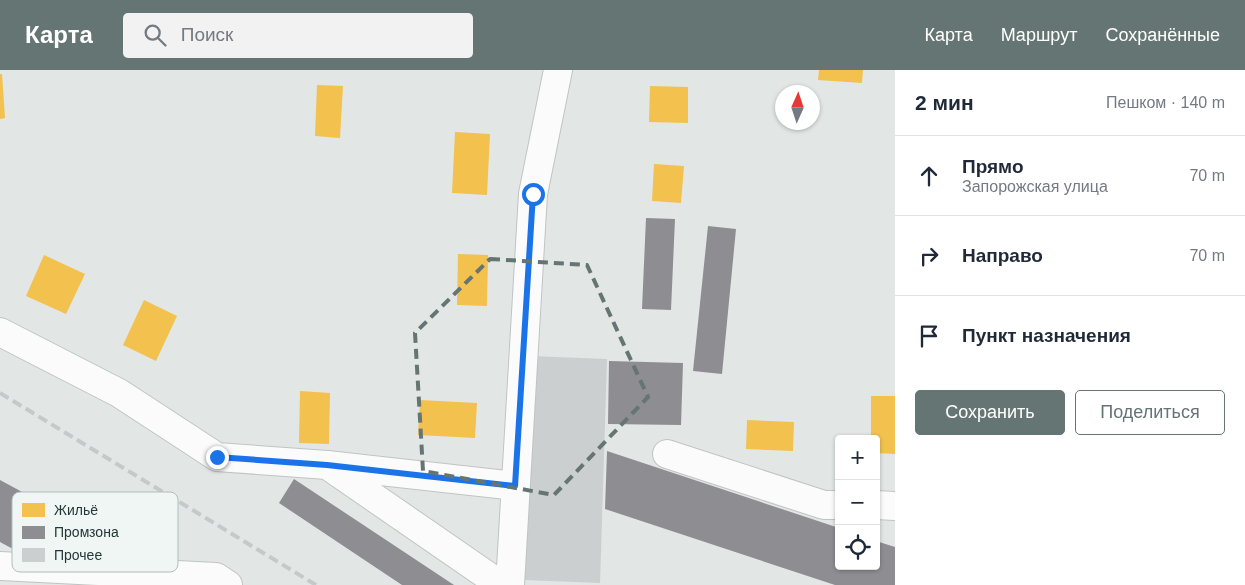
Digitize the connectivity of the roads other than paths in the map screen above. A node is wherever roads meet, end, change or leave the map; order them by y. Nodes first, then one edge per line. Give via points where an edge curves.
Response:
1 (558, 70) edge
2 (0, 332) edge
3 (667, 454) dead end
4 (327, 465) junction
5 (515, 486) junction
6 (835, 505) edge
7 (880, 506) edge
8 (895, 506) edge
9 (118, 572) edge
10 (228, 585) edge
11 (500, 585) edge
12 (510, 585) edge

1 - 5 street via 533,194
2 - 4 street via 119,393 217,457
3 - 6 street via 824,505
4 - 5 street
4 - 11 street
5 - 12 street
7 - 8 street
9 - 10 street via 216,577

